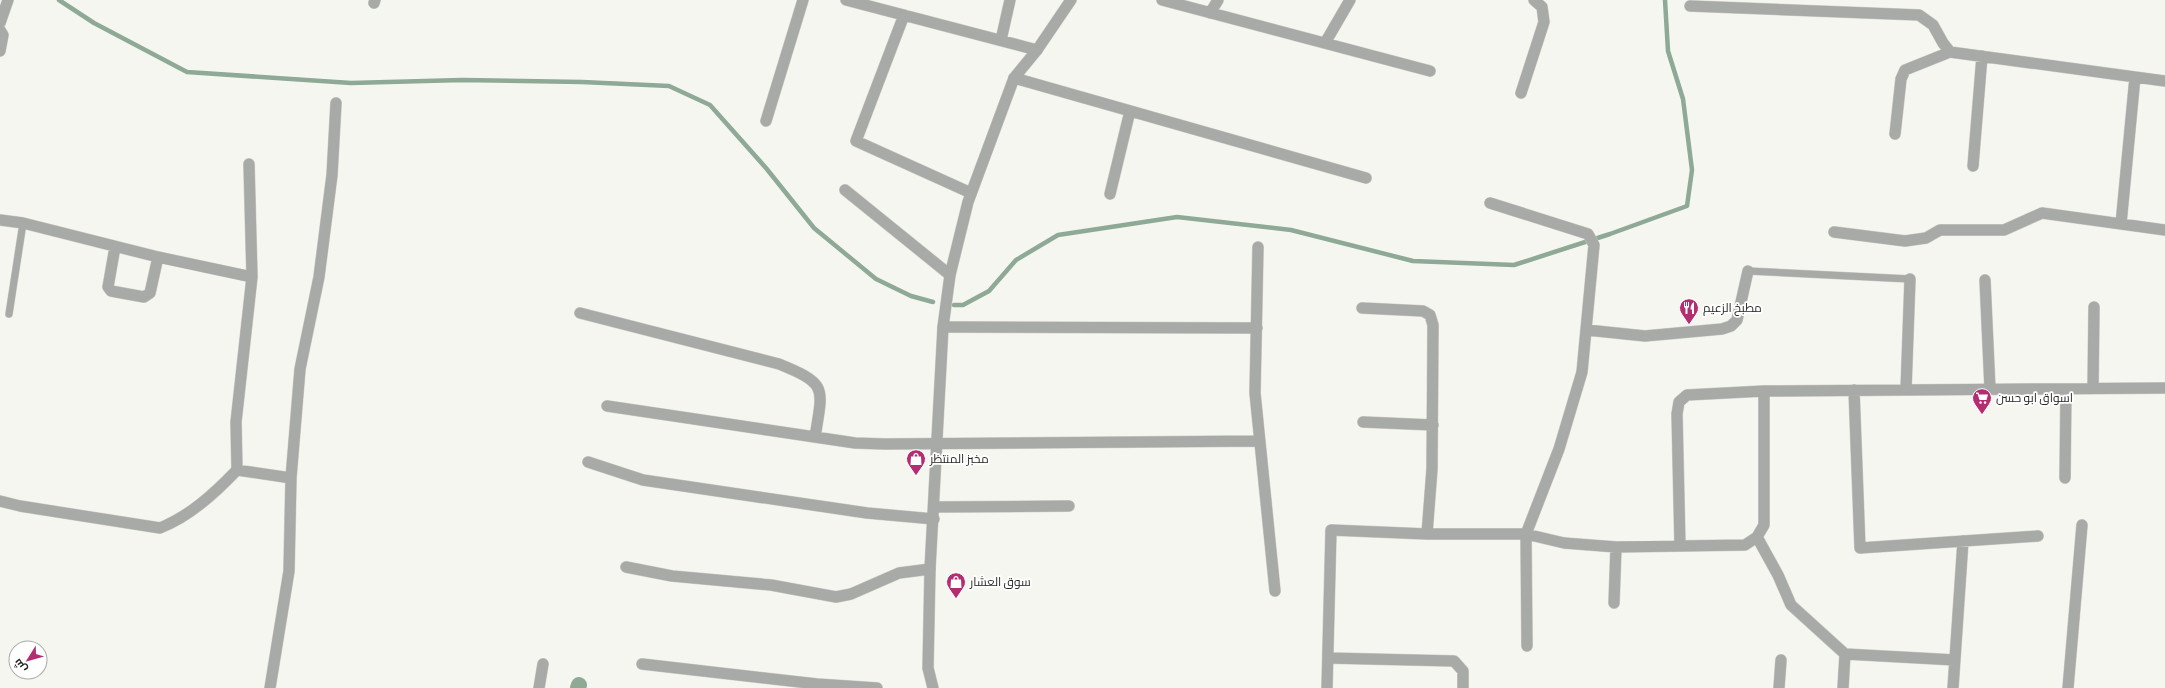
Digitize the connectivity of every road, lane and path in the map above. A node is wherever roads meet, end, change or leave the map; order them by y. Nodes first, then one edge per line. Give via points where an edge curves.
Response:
1 (8, 0) edge
2 (803, 0) edge
3 (846, 0) edge
4 (1010, 0) edge
5 (1071, 0) edge
6 (1162, 0) edge
7 (1218, 0) edge
8 (1350, 0) edge
9 (1534, 0) edge
10 (1690, 6) dead end
11 (1210, 13) junction
12 (904, 15) junction
13 (0, 23) edge
14 (0, 30) edge
15 (1000, 40) junction
16 (1325, 43) junction
17 (1037, 50) junction
18 (0, 51) edge
19 (1950, 52) junction
20 (1982, 56) junction
21 (1430, 71) dead end
22 (2135, 77) junction
23 (1014, 78) junction
24 (2165, 81) edge
25 (1521, 93) dead end
26 (336, 103) dead end
27 (1130, 111) junction
28 (766, 121) dead end
29 (1895, 134) dead end
30 (249, 164) dead end
31 (1974, 166) dead end
32 (1366, 178) dead end
33 (845, 190) dead end
34 (971, 192) junction
35 (1110, 194) dead end
36 (1490, 203) dead end
37 (0, 220) edge
38 (23, 223) junction
39 (2121, 224) junction
40 (2165, 230) edge
41 (1834, 232) dead end
42 (115, 247) junction
43 (1258, 247) dead end
44 (158, 257) junction
45 (1748, 271) joint
46 (950, 275) junction
47 (252, 277) junction
48 (1910, 279) joint
49 (1985, 280) dead end
50 (2094, 307) dead end
51 (1362, 308) dead end
52 (580, 313) dead end
53 (9, 314) dead end
54 (943, 327) junction
55 (1257, 328) junction
56 (1587, 330) junction
57 (2094, 388) junction
58 (2165, 388) edge
59 (1990, 389) junction
60 (2066, 389) junction
61 (1854, 390) junction
62 (1906, 390) junction
63 (1764, 391) junction
64 (607, 406) dead end
65 (1363, 422) dead end
66 (1433, 425) junction
67 (815, 437) junction
68 (1260, 441) junction
69 (938, 443) junction
70 (588, 462) dead end
71 (237, 470) junction
72 (291, 478) junction
73 (2065, 478) dead end
74 (0, 501) edge
75 (1069, 506) dead end
76 (935, 507) junction
77 (934, 519) junction
78 (2082, 525) dead end
79 (1427, 534) junction
80 (1526, 534) junction
81 (2038, 536) dead end
82 (1757, 537) junction
83 (1963, 541) junction
84 (1680, 546) junction
85 (1616, 547) junction
86 (626, 568) dead end
87 (930, 569) junction
88 (1275, 591) dead end
89 (1614, 603) dead end
90 (1527, 646) dead end
91 (1845, 654) junction
92 (1328, 658) junction
93 (1781, 660) dead end
94 (1955, 660) junction
95 (543, 664) dead end
96 (642, 664) dead end
97 (270, 688) edge
98 (539, 688) edge
99 (877, 688) edge
100 (933, 688) edge
101 (1327, 688) edge
102 (1463, 688) edge
103 (1779, 688) edge
104 (1843, 688) edge
105 (1954, 688) edge
106 (2068, 688) edge

1 - 13 street
2 - 28 street
3 - 12 street
4 - 15 street
5 - 17 street
6 - 11 street
7 - 11 street
8 - 16 street
9 - 25 street via 1542,7 1544,22
10 - 19 street via 1918,15 1933,25
11 - 16 street
12 - 15 street
12 - 34 street via 856,141
14 - 18 street via 3,35
15 - 17 street
16 - 21 street
17 - 23 street
19 - 20 street
19 - 29 street via 1904,70
20 - 22 street
20 - 31 street
22 - 24 street
22 - 39 street
23 - 27 street
23 - 34 street
26 - 72 street via 332,175 319,277 300,369
27 - 32 street
27 - 35 street
30 - 47 street
33 - 46 street
34 - 46 street
36 - 56 street via 1588,234 1594,245
37 - 38 street
38 - 42 street
38 - 53 lane
39 - 40 street
39 - 41 street via 2042,214 2004,230 1940,230 1926,238 1905,241
42 - 44 street
42 - 44 street via 108,286 111,291 144,297 150,294
43 - 55 street
44 - 47 street
45 - 48 lane
45 - 56 street via 1737,320 1731,326 1645,336
46 - 54 street
47 - 71 street via 236,422
48 - 62 street
49 - 59 street
50 - 57 street
51 - 66 street via 1423,311 1430,316 1433,325
52 - 67 street via 779,364 806,375 815,382 820,394
54 - 55 street
54 - 69 street
55 - 68 street via 1255,393
56 - 80 street via 1582,372 1574,402
57 - 58 street
57 - 60 street
59 - 60 street
59 - 62 street
60 - 73 street
61 - 62 street
61 - 63 street
61 - 83 street via 1860,548
63 - 82 street via 1764,525
63 - 84 street via 1687,395 1679,402 1677,414
64 - 67 street
65 - 66 street
66 - 79 street
67 - 69 street via 884,444
68 - 69 street
68 - 88 street
69 - 76 street
70 - 77 street via 643,480 867,513
71 - 72 street
71 - 74 street via 214,493 172,523 160,528
72 - 97 street via 289,571
75 - 76 street
76 - 77 street
77 - 87 street
78 - 106 street
79 - 80 street
79 - 92 street via 1331,530
80 - 85 street via 1564,543
80 - 90 street
81 - 83 street
82 - 84 street via 1745,546
82 - 91 street via 1791,605
83 - 94 street
84 - 85 street
85 - 89 street
86 - 87 street via 672,576 771,585 836,597 851,594 899,573
87 - 100 street via 928,668
91 - 94 street
91 - 104 street
92 - 101 street
92 - 102 street via 1454,661 1463,671
93 - 103 street
94 - 105 street
95 - 98 street
96 - 99 street via 817,684

